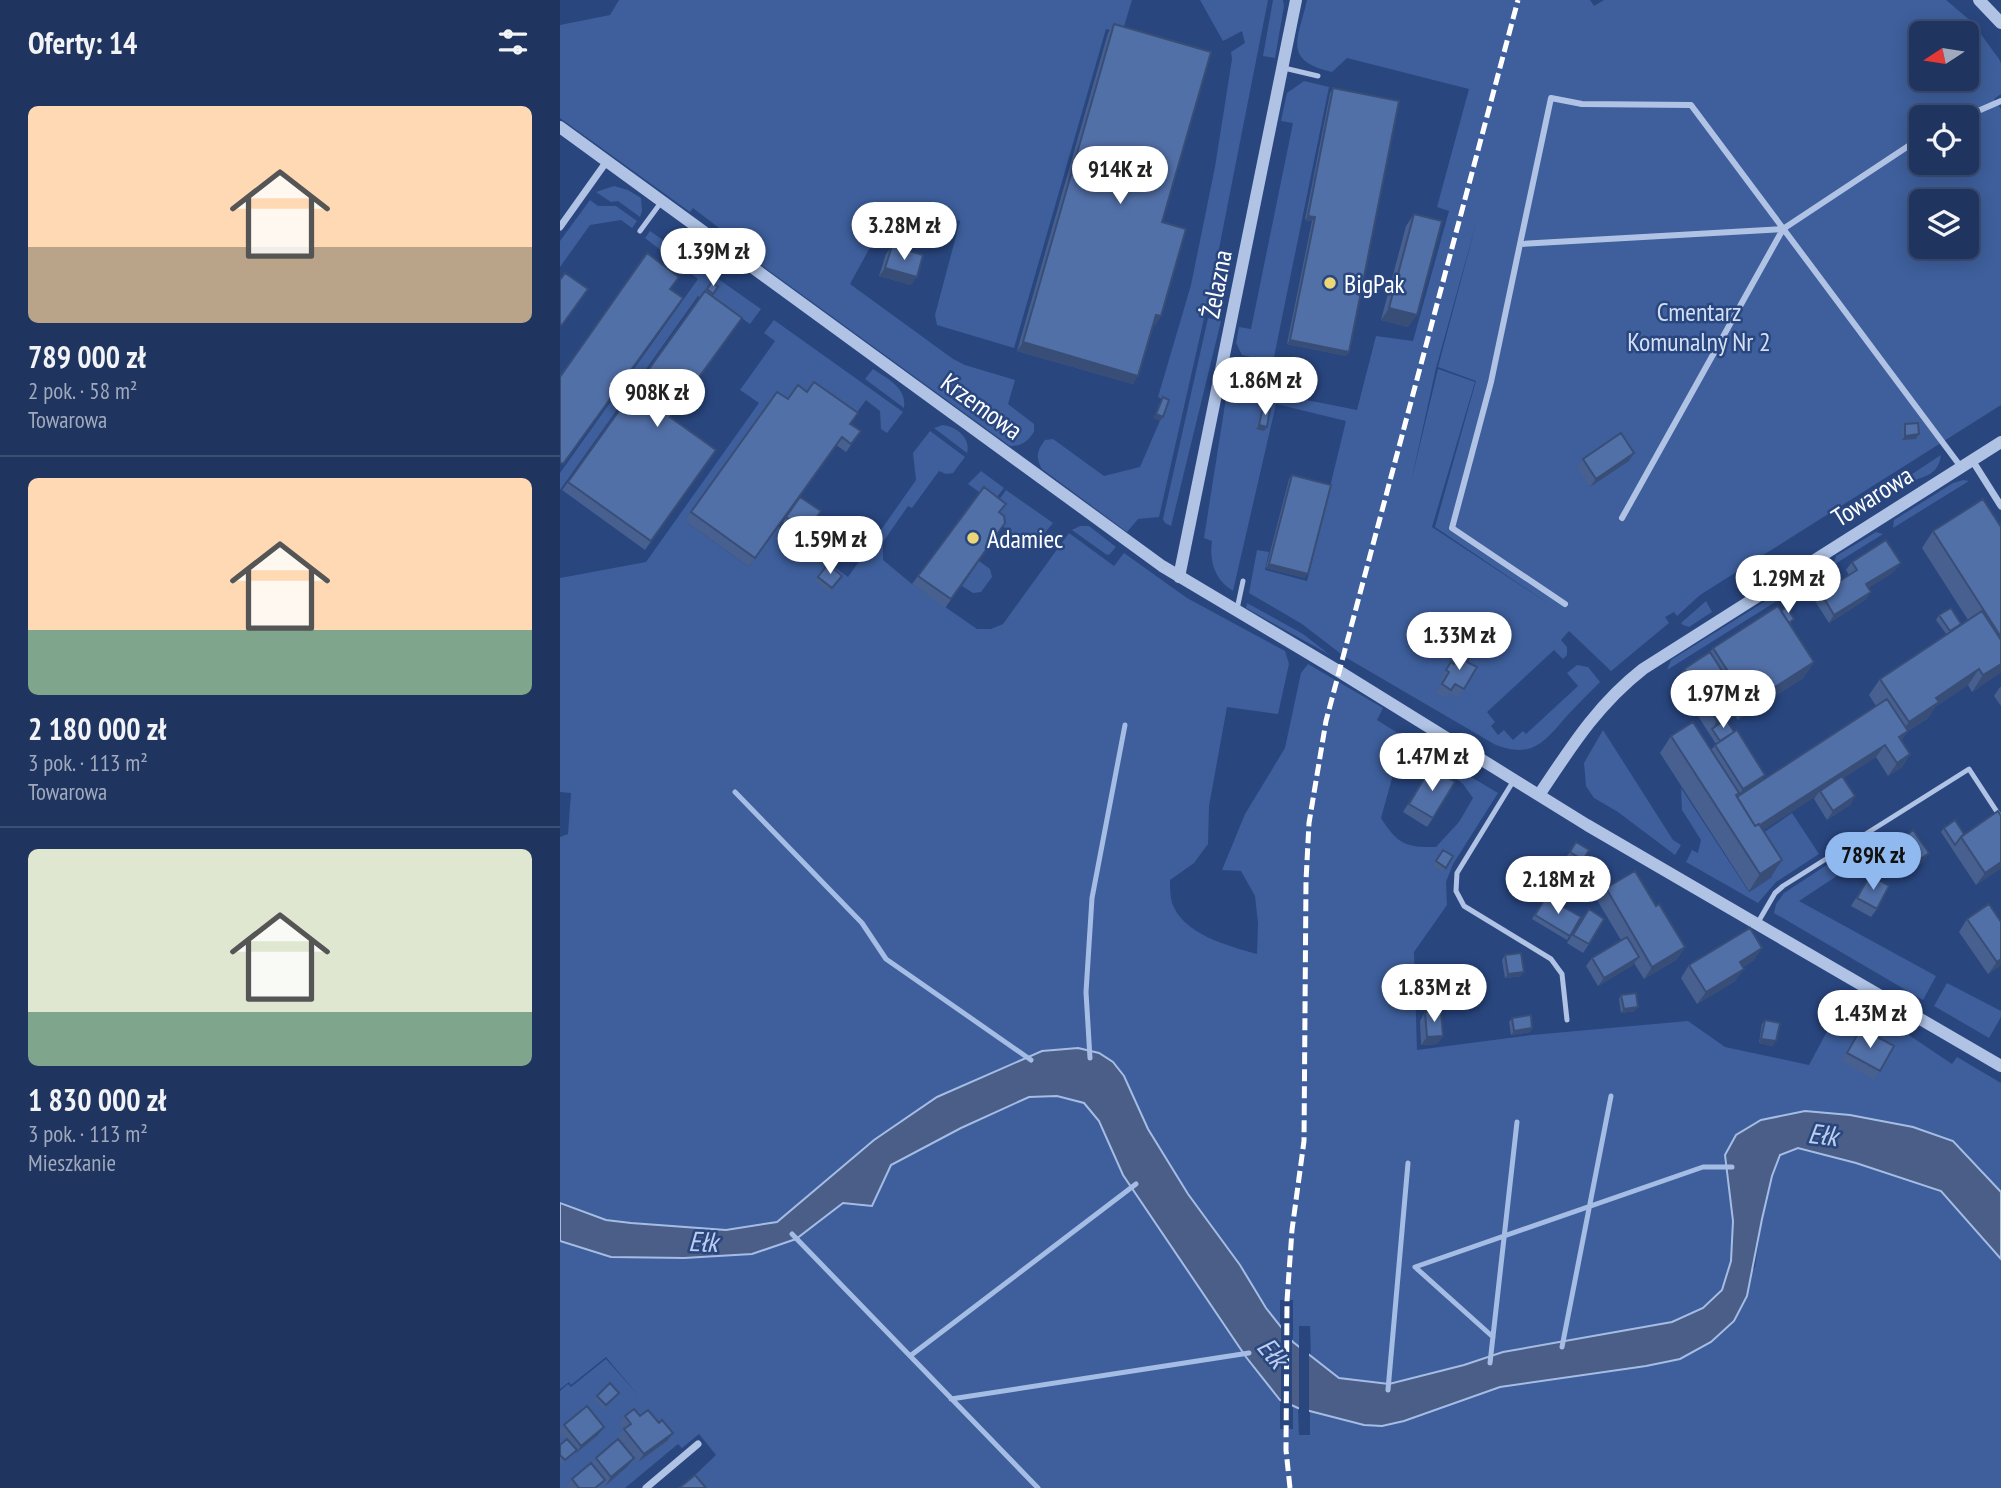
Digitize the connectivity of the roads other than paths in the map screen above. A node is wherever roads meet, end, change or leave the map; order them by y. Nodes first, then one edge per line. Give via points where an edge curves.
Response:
1 (1296, 0) edge
2 (1979, 0) edge
3 (2001, 23) edge
4 (1283, 68) junction
5 (1318, 76) dead end
6 (2001, 101) edge
7 (1979, 111) edge
8 (560, 127) edge
9 (1909, 146) edge
10 (607, 161) junction
11 (662, 201) junction
12 (560, 227) edge
13 (1783, 229) junction
14 (640, 231) dead end
15 (1520, 244) junction
16 (1223, 360) junction
17 (1261, 368) dead end
18 (2001, 442) edge
19 (1967, 464) junction
20 (2001, 506) edge
21 (1622, 518) dead end
22 (1180, 578) junction
23 (1243, 581) dead end
24 (1565, 604) dead end
25 (1236, 612) junction
26 (1514, 780) junction
27 (1539, 795) junction
28 (2001, 818) edge
29 (1757, 924) junction
30 (1567, 1020) dead end
31 (2001, 1066) edge
32 (698, 1444) dead end
33 (646, 1488) edge

1 - 4 street, Żelazna
2 - 3 street
4 - 5 lane
4 - 16 street, Żelazna
6 - 7 street
8 - 10 street, Krzemowa
9 - 13 street
10 - 11 street, Krzemowa
10 - 12 street
11 - 14 lane
11 - 22 street, Krzemowa
13 - 15 street
13 - 15 street via 1691,105 1582,104 1551,98
13 - 19 street
13 - 21 street
15 - 24 street via 1492,382 1452,528
16 - 17 lane
16 - 22 street, Żelazna
18 - 19 street, Towarowa
19 - 20 street
19 - 27 street, Towarowa via 1643,669 1593,715
22 - 25 street, Krzemowa
23 - 25 lane
25 - 26 street, Krzemowa
26 - 27 street
26 - 30 lane via 1457,873 1456,891 1464,906 1552,959 1562,974
27 - 29 street
28 - 29 lane via 1969,769 1783,886
29 - 31 street
32 - 33 street

